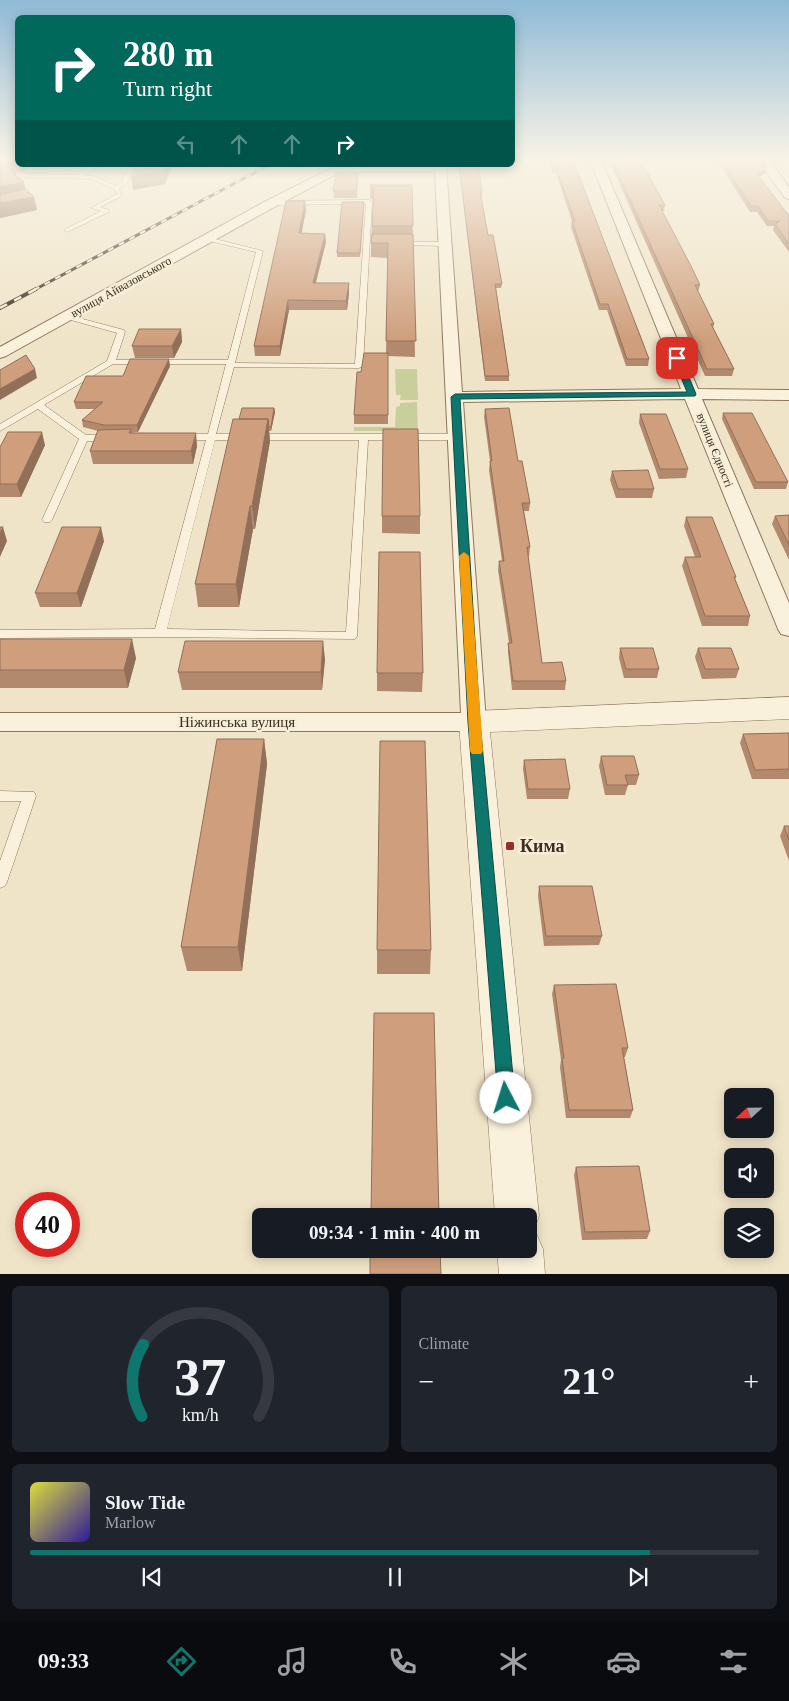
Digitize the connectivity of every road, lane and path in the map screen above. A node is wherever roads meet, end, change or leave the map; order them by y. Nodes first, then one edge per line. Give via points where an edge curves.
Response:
1 (89, 219) edge
2 (243, 219) edge
3 (368, 219) edge
4 (442, 219) edge
5 (620, 219) edge
6 (67, 230) dead end
7 (208, 239) junction
8 (367, 244) junction
9 (377, 244) edge
10 (387, 244) edge
11 (444, 244) junction
12 (67, 316) junction
13 (0, 353) edge
14 (111, 362) junction
15 (230, 364) junction
16 (692, 394) junction
17 (789, 395) edge
18 (455, 397) junction
19 (38, 405) junction
20 (0, 428) edge
21 (213, 436) junction
22 (364, 436) junction
23 (172, 437) edge
24 (458, 437) junction
25 (84, 438) junction
26 (122, 438) edge
27 (47, 520) dead end
28 (789, 629) edge
29 (160, 633) junction
30 (0, 634) edge
31 (789, 708) edge
32 (0, 722) edge
33 (474, 722) junction
34 (0, 796) edge
35 (0, 882) edge
36 (516, 1208) edge
37 (521, 1258) edge
38 (522, 1274) edge

1 - 6 lane
2 - 7 street, вулиця Айвазовського
3 - 8 lane
4 - 11 street
5 - 16 street, вулиця Єдності
7 - 12 street, вулиця Айвазовського
7 - 15 lane via 260,251
8 - 9 lane
8 - 15 lane via 359,366
10 - 11 lane
11 - 18 street
12 - 13 street, вулиця Айвазовського
12 - 14 lane via 121,332
14 - 15 lane
14 - 19 lane
15 - 21 lane
16 - 17 street
16 - 18 street
16 - 28 street, вулиця Єдності
18 - 24 street
19 - 20 lane
19 - 25 lane
21 - 22 lane
21 - 23 lane
21 - 29 lane
22 - 24 lane
22 - 29 lane via 351,636
24 - 33 street
25 - 26 lane
25 - 27 lane
29 - 30 lane
31 - 33 street
32 - 33 street, Ніжинська вулиця
33 - 36 street
34 - 35 lane via 29,796
37 - 38 street

